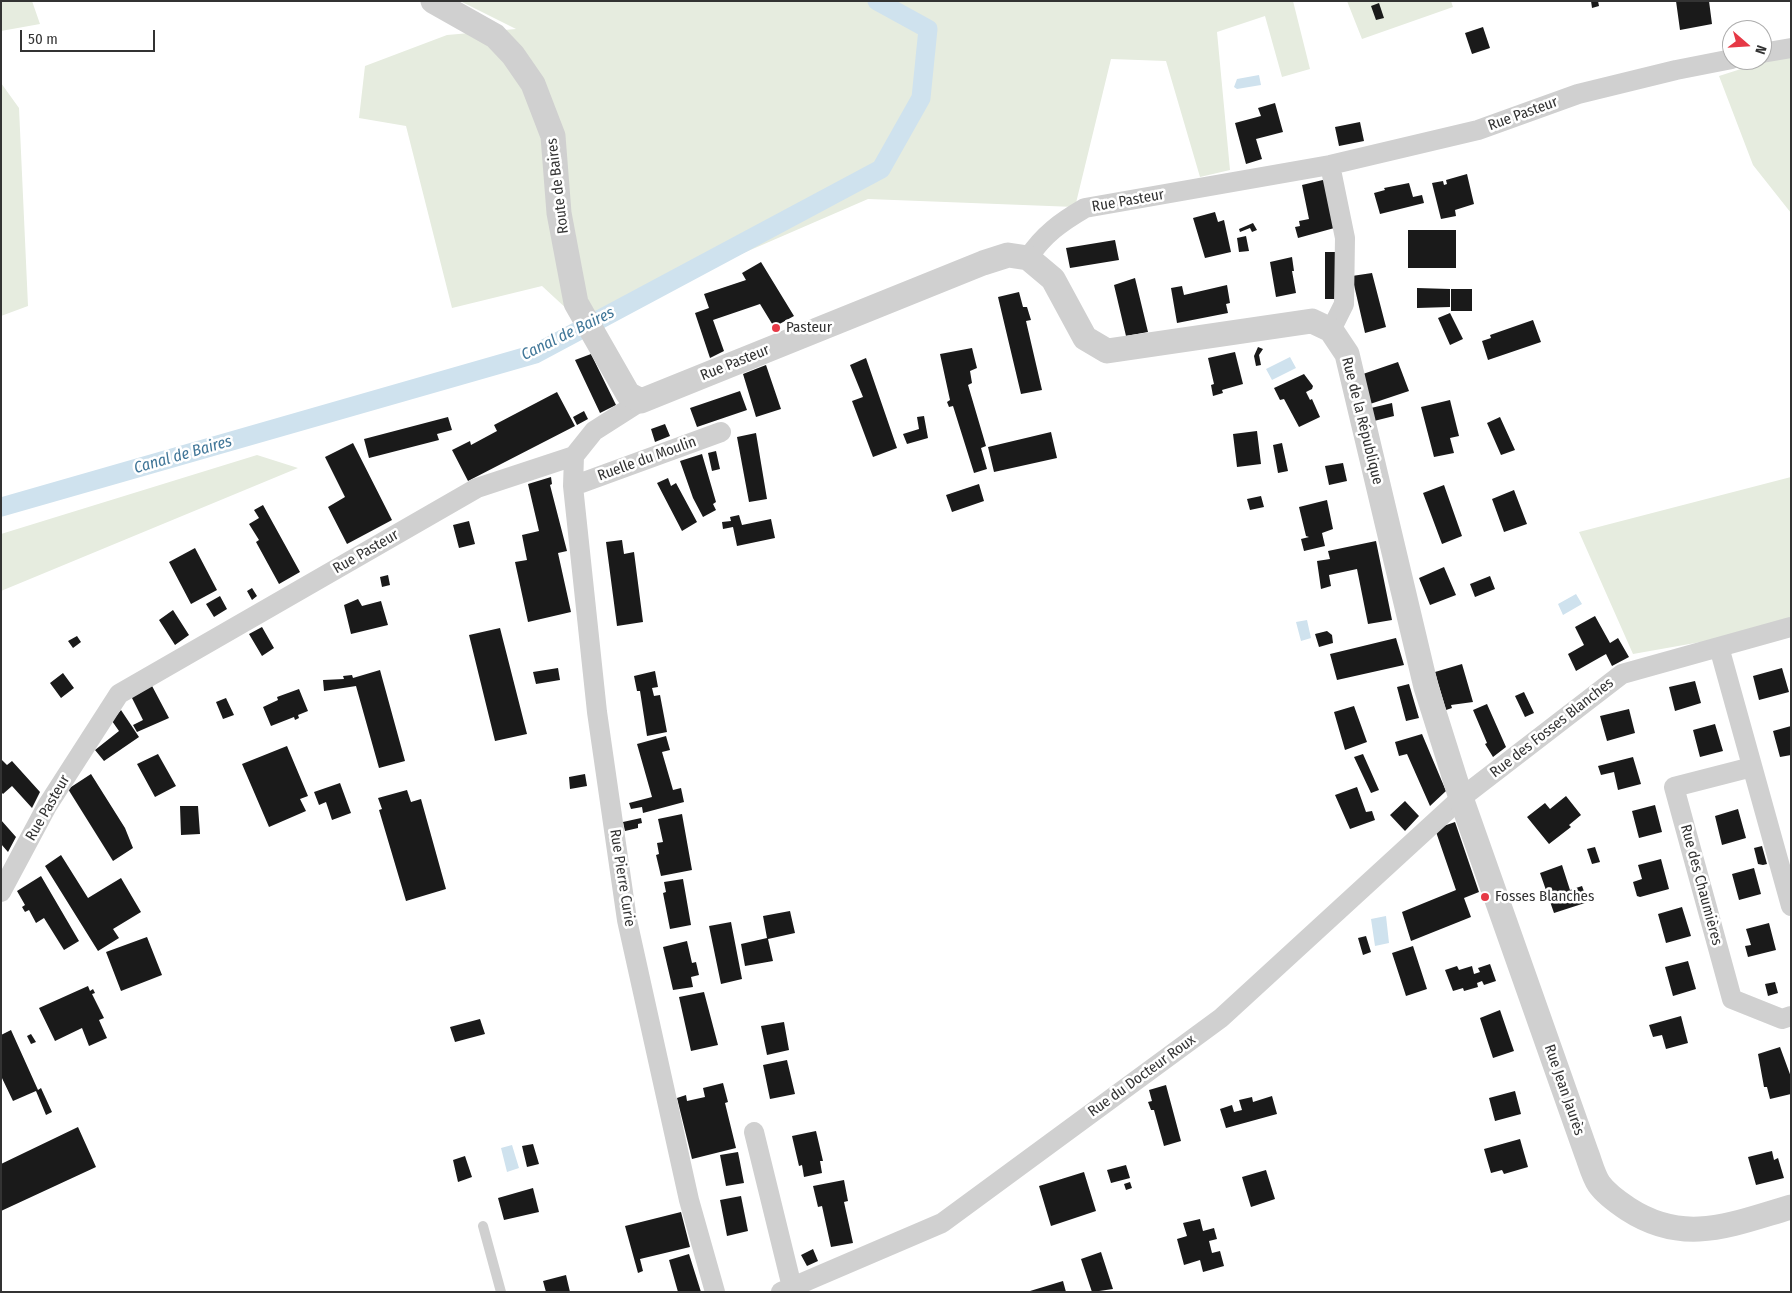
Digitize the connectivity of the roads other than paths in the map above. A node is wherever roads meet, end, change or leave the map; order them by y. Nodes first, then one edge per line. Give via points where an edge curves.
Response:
1 (434, 1) edge
2 (1791, 48) edge
3 (1772, 51) edge
4 (1722, 61) edge
5 (1330, 165) junction
6 (1028, 258) junction
7 (1331, 330) junction
8 (641, 401) junction
9 (721, 432) dead end
10 (574, 456) junction
11 (573, 486) junction
12 (1791, 627) edge
13 (1719, 647) junction
14 (1752, 766) junction
15 (1461, 798) junction
16 (1, 892) edge
17 (1791, 906) edge
18 (1791, 1016) edge
19 (754, 1132) dead end
20 (1791, 1208) edge
21 (482, 1226) dead end
22 (786, 1289) edge
23 (501, 1292) edge
24 (715, 1292) edge

1 - 8 street, Route de Baires via 495,36 513,54 533,84 553,136 559,213 576,303 628,394
2 - 3 street
4 - 5 street, Rue Pasteur via 1578,94 1478,130
5 - 6 street, Rue Pasteur via 1085,208 1060,222 1038,242
5 - 7 street via 1346,238 1344,304
6 - 7 street via 1053,279 1085,338 1107,351 1312,321
6 - 8 street, Rue Pasteur via 1008,255 983,262
7 - 15 street, Rue de la République via 1347,354 1426,687
8 - 10 street, Rue Pasteur via 594,431
9 - 11 street, Ruelle du Moulin
10 - 11 street, Rue Pierre Curie
10 - 16 street, Rue Pasteur via 478,488 119,694 47,806
11 - 24 street, Rue Pierre Curie via 597,712 627,920 689,1200
12 - 13 street, Rue des Fosses Blanches
13 - 14 street
13 - 15 street, Rue des Fosses Blanches via 1622,674
14 - 17 street
14 - 18 street, Rue des Chaumières via 1674,787 1732,999 1782,1019
15 - 20 street, Rue Jean Jaurès via 1600,1185 1620,1204 1645,1220 1686,1231 1721,1228
15 - 22 street, Rue du Docteur Roux via 1221,1018 942,1223
19 - 22 street
21 - 23 lane

